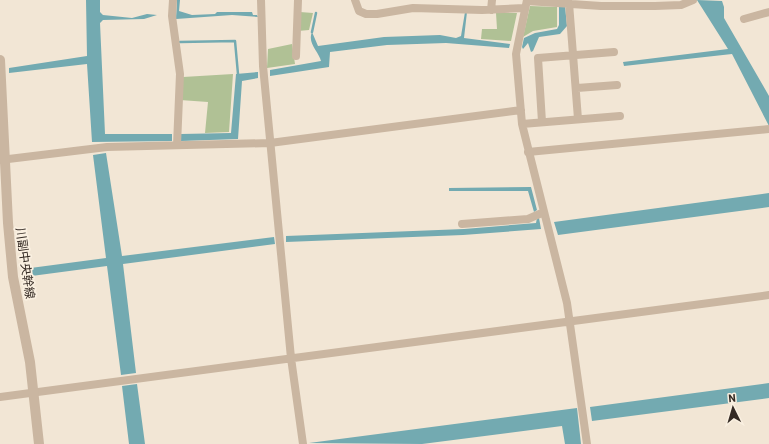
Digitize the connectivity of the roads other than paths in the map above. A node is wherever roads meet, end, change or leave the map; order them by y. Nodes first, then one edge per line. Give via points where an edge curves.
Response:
1 (173, 0) edge
2 (261, 0) edge
3 (298, 0) edge
4 (356, 0) edge
5 (492, 0) edge
6 (693, 0) edge
7 (526, 3) edge
8 (569, 3) junction
9 (490, 10) junction
10 (769, 12) edge
11 (744, 19) dead end
12 (614, 52) dead end
13 (296, 56) dead end
14 (575, 56) junction
15 (0, 60) edge
16 (617, 85) dead end
17 (576, 88) junction
18 (521, 110) junction
19 (620, 116) dead end
20 (578, 119) junction
21 (542, 122) junction
22 (522, 124) junction
23 (769, 128) edge
24 (270, 143) junction
25 (177, 145) junction
26 (528, 152) junction
27 (2, 160) edge
28 (544, 212) junction
29 (462, 224) dead end
30 (769, 295) edge
31 (571, 322) junction
32 (291, 358) junction
33 (34, 392) junction
34 (0, 397) edge
35 (39, 444) edge
36 (302, 444) edge
37 (587, 444) edge

1 - 25 street via 172,16 180,74
2 - 24 street via 263,66
3 - 13 street
4 - 9 street via 359,11 366,14 428,8
5 - 9 street
6 - 8 street via 681,5 601,6
7 - 8 street
7 - 9 street
7 - 18 street via 516,54
8 - 14 street
10 - 11 street
12 - 14 street
14 - 17 street
14 - 21 street via 538,58
15 - 27 street, 川副中央幹線
16 - 17 street
17 - 20 street
18 - 22 street
18 - 24 street
19 - 20 street
20 - 21 street
21 - 22 street
22 - 26 street
23 - 26 street
24 - 25 street
24 - 32 street
25 - 27 street via 107,146
26 - 28 street
27 - 33 street, 川副中央幹線 via 13,277
28 - 29 street via 528,219
28 - 31 street
30 - 31 street
31 - 32 street
31 - 37 street
32 - 33 street
32 - 36 street
33 - 34 street
33 - 35 street, 川副中央幹線

